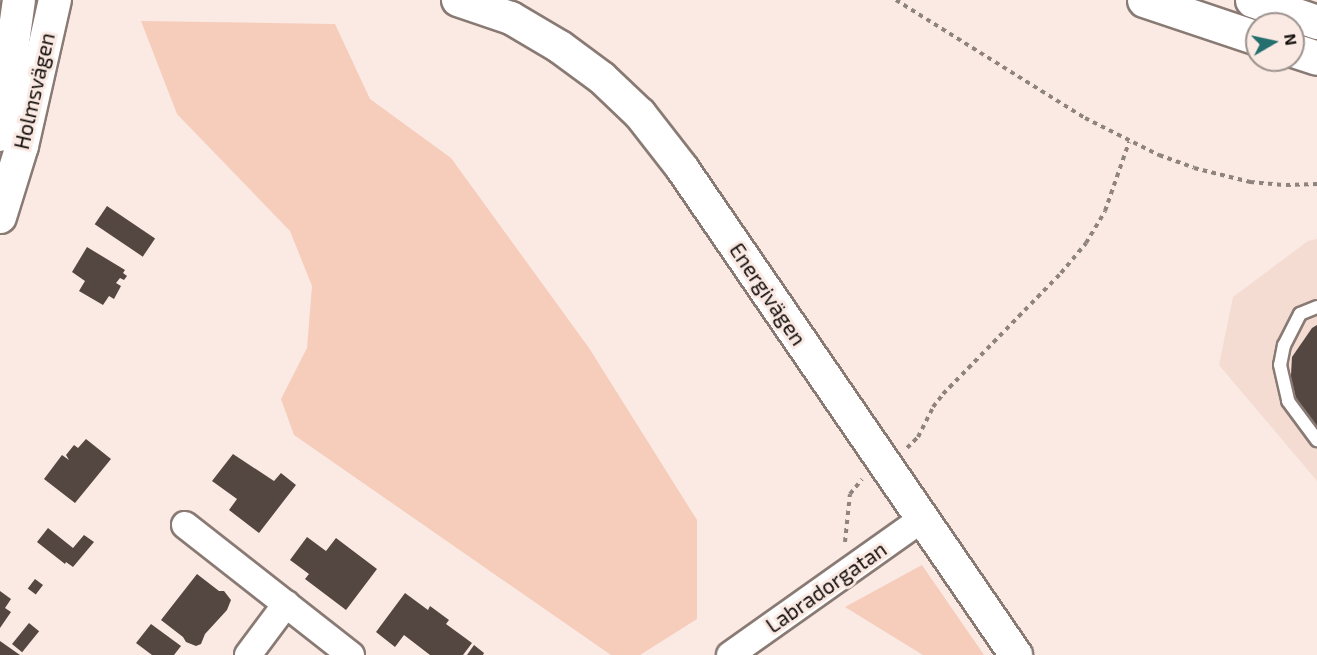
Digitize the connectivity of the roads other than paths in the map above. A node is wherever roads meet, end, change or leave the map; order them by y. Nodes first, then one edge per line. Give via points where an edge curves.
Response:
1 (19, 0) edge
2 (55, 0) edge
3 (458, 0) edge
4 (1144, 0) edge
5 (1252, 0) edge
6 (1317, 22) edge
7 (1245, 34) edge
8 (0, 135) edge
9 (0, 217) edge
10 (1317, 307) edge
11 (1317, 440) edge
12 (922, 519) junction
13 (184, 525) dead end
14 (286, 604) junction
15 (736, 654) edge
16 (248, 655) edge
17 (351, 655) edge
18 (1016, 655) edge

1 - 8 street, Holmsvägen
2 - 9 street, Holmsvägen via 22,146
3 - 12 street, Energivägen via 511,18 561,47 640,114 682,168
4 - 7 highway
5 - 6 highway
10 - 11 lane via 1300,314 1284,345 1280,365 1288,401
12 - 15 street, Labradorgatan
12 - 18 street, Energivägen
13 - 14 street
14 - 16 street
14 - 17 street

